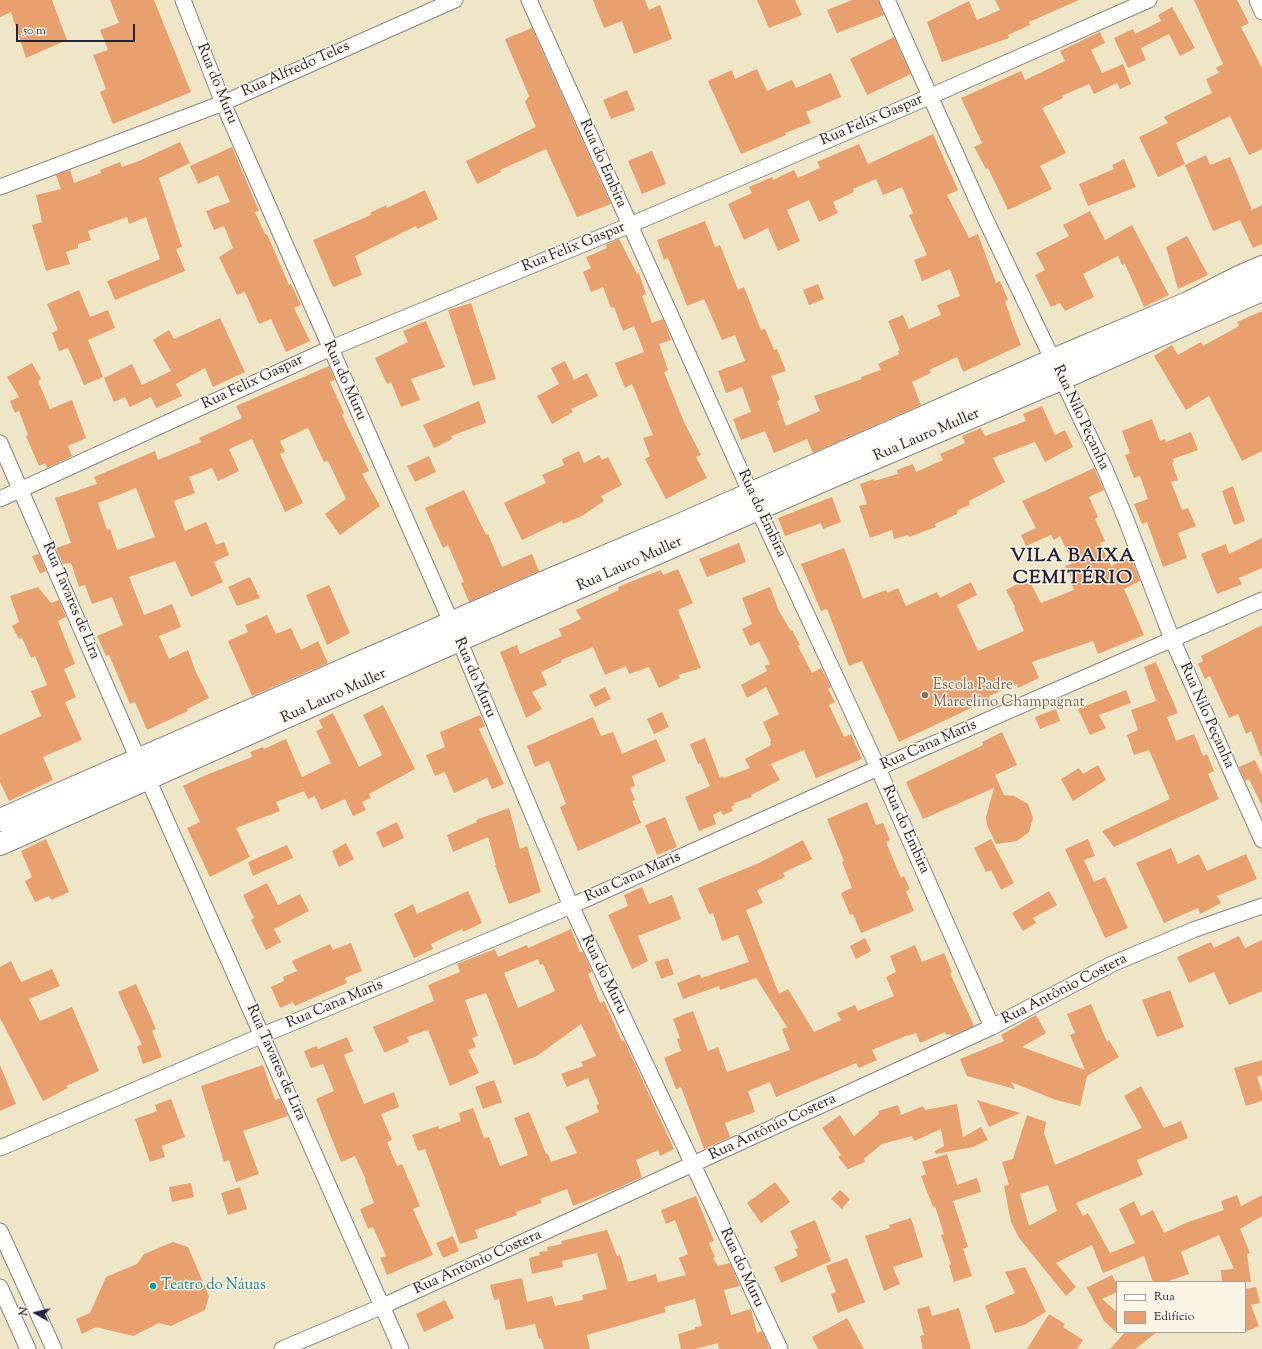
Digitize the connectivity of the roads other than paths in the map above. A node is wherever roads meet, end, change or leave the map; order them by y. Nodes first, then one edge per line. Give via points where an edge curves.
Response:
1 (183, 0) edge
2 (455, 0) edge
3 (529, 0) edge
4 (887, 0) edge
5 (1149, 0) edge
6 (1257, 0) edge
7 (1262, 12) edge
8 (931, 96) junction
9 (223, 103) junction
10 (0, 187) edge
11 (630, 225) junction
12 (1262, 267) edge
13 (1262, 290) edge
14 (329, 349) junction
15 (1057, 370) junction
16 (0, 443) edge
17 (22, 489) junction
18 (0, 499) edge
19 (755, 501) junction
20 (1262, 600) edge
21 (455, 632) junction
22 (1172, 639) junction
23 (138, 759) junction
24 (878, 768) junction
25 (148, 779) junction
26 (0, 820) edge
27 (1262, 840) edge
28 (0, 844) edge
29 (570, 906) junction
30 (1262, 906) edge
31 (992, 1027) junction
32 (263, 1035) junction
33 (0, 1148) edge
34 (694, 1164) junction
35 (0, 1231) edge
36 (0, 1287) edge
37 (383, 1306) junction
38 (28, 1349) edge
39 (54, 1349) edge
40 (282, 1349) edge
41 (401, 1349) edge
42 (780, 1349) edge

1 - 9 street, Rua do Muru
2 - 9 street, Rua Alfredo Teles
3 - 11 street, Rua do Embira
4 - 8 street, Rua Nilo Peçanha
5 - 8 street, Rua Felix Gaspar
6 - 7 street
8 - 11 street, Rua Felix Gaspar
8 - 15 street, Rua Nilo Peçanha via 983,214
9 - 10 street, Rua Alfredo Teles
9 - 14 street, Rua do Muru
11 - 14 street, Rua Felix Gaspar
11 - 19 street, Rua do Embira
12 - 15 street, Rua Lauro Muller
13 - 15 street, Rua Lauro Muller
14 - 17 street, Rua Felix Gaspar
14 - 21 street, Rua do Muru
15 - 19 street, Rua Lauro Muller
15 - 22 street, Rua Nilo Peçanha via 1110,481
16 - 17 street, Rua Tavares de Lira
17 - 18 street, Rua Felix Gaspar
17 - 23 street, Rua Tavares de Lira
19 - 21 street, Rua Lauro Muller
19 - 24 street, Rua do Embira
20 - 22 street, Rua Cana Maris
21 - 23 street, Rua Lauro Muller
21 - 25 street, Rua Lauro Muller
21 - 29 street, Rua do Muru
22 - 24 street, Rua Cana Maris
22 - 27 street, Rua Nilo Peçanha
23 - 26 street, Rua Lauro Muller
24 - 29 street, Rua Cana Maris
24 - 31 street, Rua do Embira
25 - 28 street, Rua Lauro Muller
25 - 32 street, Rua Tavares de Lira
29 - 32 street, Rua Cana Maris
29 - 34 street, Rua do Muru
30 - 31 street, Rua Antônio Costera via 1193,930 1112,964
31 - 34 street, Rua Antônio Costera
32 - 33 street, Rua Cana Maris
32 - 37 street, Rua Tavares de Lira
34 - 37 street, Rua Antônio Costera
34 - 42 street, Rua do Muru
35 - 39 street
36 - 38 street
37 - 40 street, Rua Antônio Costera
37 - 41 street, Rua Tavares de Lira

